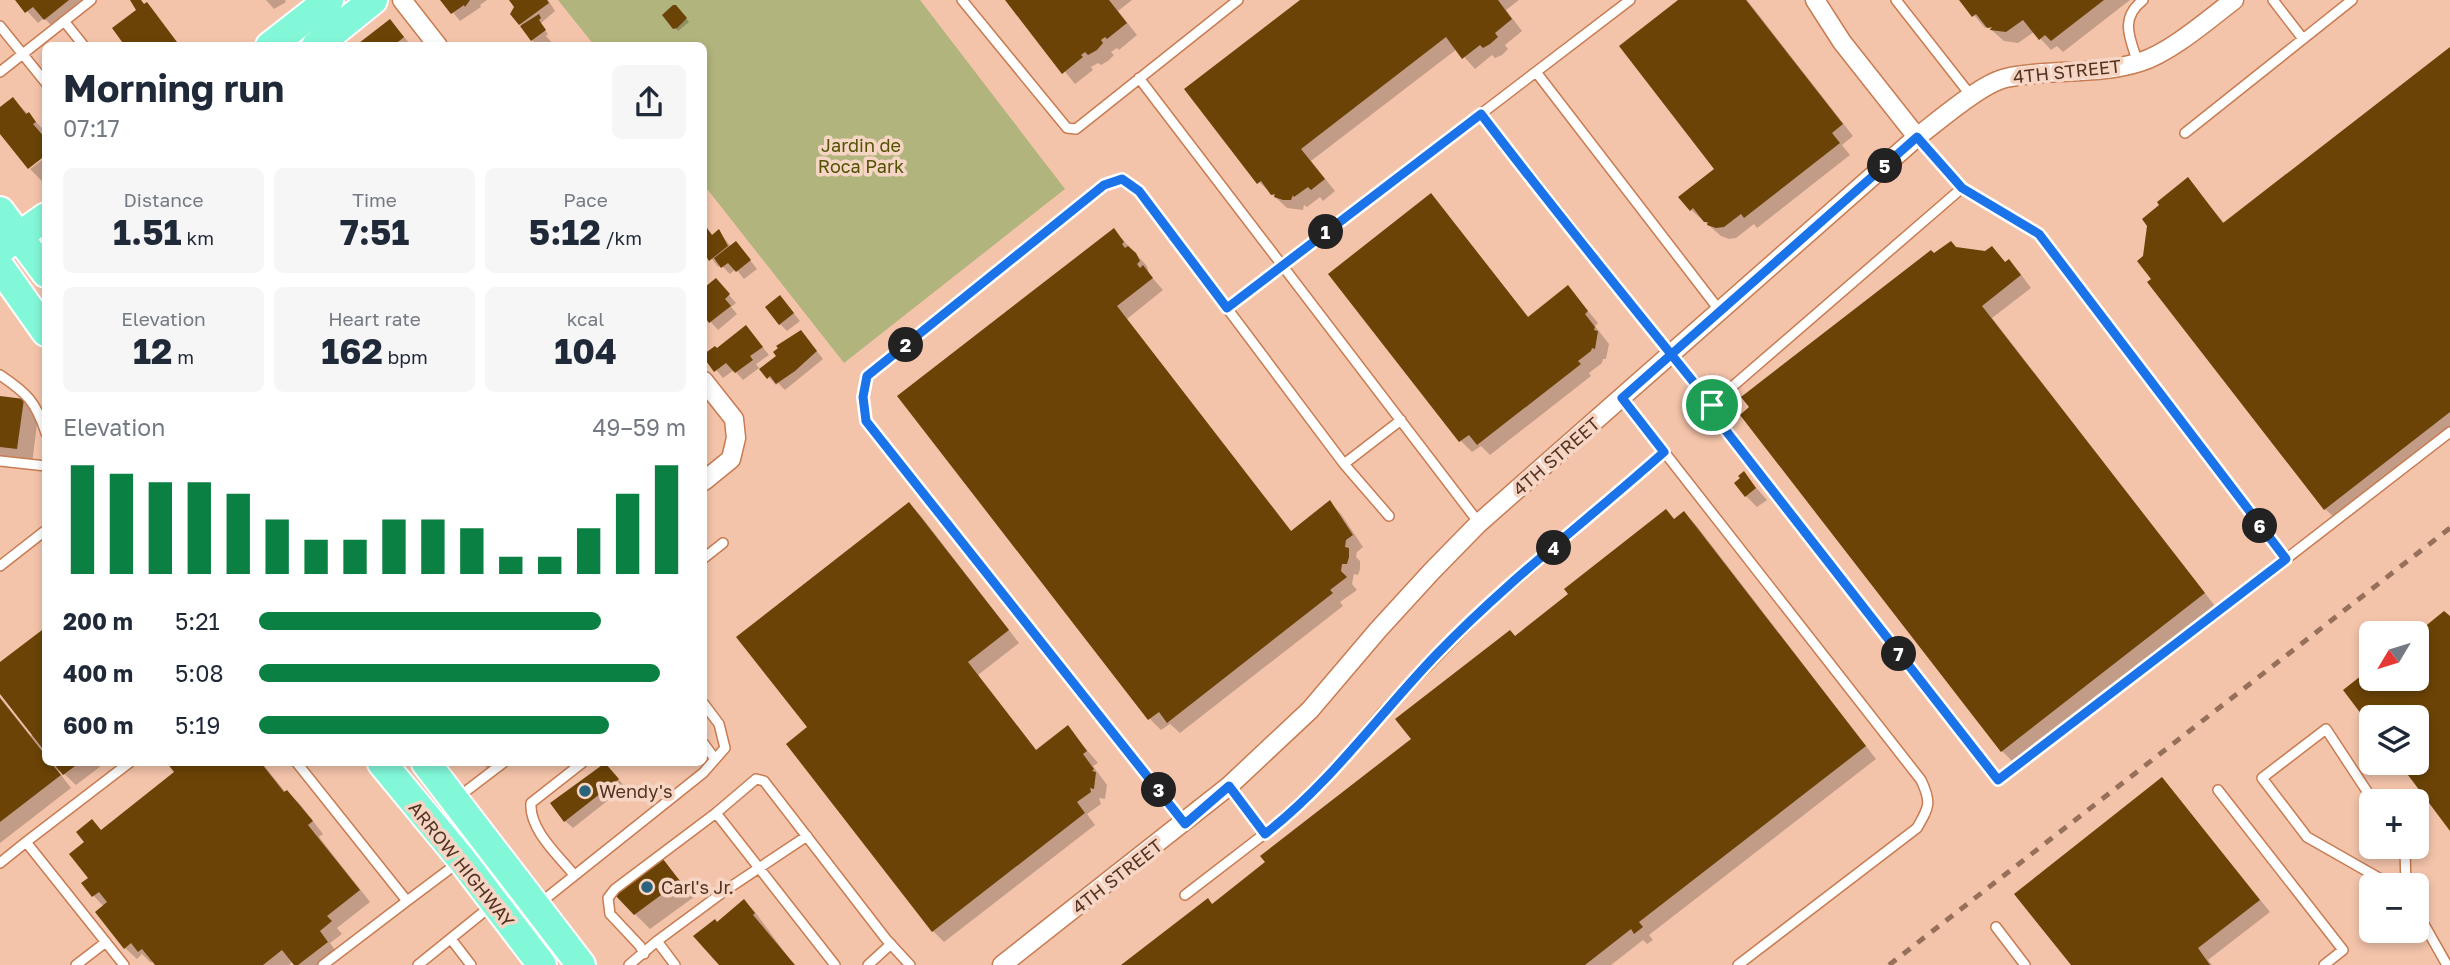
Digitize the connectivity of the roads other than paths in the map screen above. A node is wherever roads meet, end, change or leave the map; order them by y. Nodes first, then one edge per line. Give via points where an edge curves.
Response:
1 (90, 0) edge
2 (329, 0) edge
3 (373, 0) edge
4 (402, 0) edge
5 (962, 0) edge
6 (1238, 0) edge
7 (1630, 0) edge
8 (1815, 0) edge
9 (1896, 0) edge
10 (2143, 0) edge
11 (2234, 0) edge
12 (2273, 0) edge
13 (2352, 0) edge
14 (64, 21) junction
15 (0, 26) edge
16 (2303, 39) junction
17 (82, 42) edge
18 (275, 42) edge
19 (321, 42) edge
20 (435, 42) edge
21 (22, 54) junction
22 (2138, 63) junction
23 (0, 72) edge
24 (1536, 72) junction
25 (42, 78) edge
26 (1139, 78) junction
27 (1972, 97) junction
28 (1481, 114) junction
29 (2185, 132) dead end
30 (1917, 137) junction
31 (1962, 188) junction
32 (0, 211) edge
33 (42, 220) edge
34 (9, 243) edge
35 (42, 263) edge
36 (42, 264) edge
37 (1283, 266) junction
38 (3, 279) edge
39 (1227, 308) junction
40 (1720, 311) junction
41 (42, 327) edge
42 (1671, 354) junction
43 (0, 376) edge
44 (707, 385) edge
45 (1622, 398) junction
46 (1712, 405) junction
47 (1401, 420) junction
48 (42, 422) edge
49 (2450, 432) edge
50 (1664, 452) junction
51 (0, 461) edge
52 (1344, 464) junction
53 (42, 466) edge
54 (707, 479) edge
55 (1389, 516) dead end
56 (1479, 523) junction
57 (42, 533) edge
58 (723, 544) dead end
59 (707, 556) edge
60 (2286, 559) junction
61 (0, 566) edge
62 (707, 708) edge
63 (707, 748) edge
64 (715, 759) junction
65 (125, 766) edge
66 (298, 766) edge
67 (384, 766) edge
68 (428, 766) edge
69 (499, 766) edge
70 (578, 766) edge
71 (1229, 786) junction
72 (2365, 789) edge
73 (2218, 790) dead end
74 (454, 800) junction
75 (716, 813) junction
76 (1185, 824) junction
77 (1265, 834) junction
78 (807, 836) junction
79 (26, 842) junction
80 (461, 860) junction
81 (0, 863) edge
82 (758, 868) junction
83 (2371, 873) edge
84 (575, 876) junction
85 (1185, 895) dead end
86 (407, 901) junction
87 (495, 903) junction
88 (536, 906) junction
89 (1996, 928) dead end
90 (2429, 933) edge
91 (451, 939) junction
92 (657, 941) junction
93 (106, 942) junction
94 (891, 944) junction
95 (644, 954) junction
96 (76, 965) edge
97 (124, 965) edge
98 (323, 965) edge
99 (418, 965) edge
100 (471, 965) edge
101 (542, 965) edge
102 (581, 965) edge
103 (629, 965) edge
104 (675, 965) edge
105 (835, 965) edge
106 (868, 965) edge
107 (910, 965) edge
108 (1002, 965) edge
109 (1738, 965) edge
110 (2025, 965) edge
111 (2324, 965) edge
112 (2447, 965) edge

1 - 14 lane
2 - 18 main road
3 - 19 main road
4 - 20 street
5 - 26 lane via 1067,128 1076,129
6 - 26 lane
7 - 24 lane
8 - 30 street via 1842,43
9 - 27 lane
10 - 22 lane via 2129,16 2128,32
11 - 22 street, 4TH STREET via 2185,37
12 - 16 lane
13 - 16 lane
14 - 17 lane
14 - 21 lane
15 - 21 lane
16 - 29 lane
21 - 23 lane
21 - 25 lane
22 - 27 street, 4TH STREET via 2095,72 2004,78
24 - 28 lane
24 - 40 lane
26 - 37 lane
27 - 30 street, 4TH STREET
28 - 37 lane
28 - 42 lane
30 - 31 lane
30 - 40 street, 4TH STREET
31 - 46 lane
31 - 60 lane via 2039,234
32 - 34 main road
33 - 34 main road
34 - 35 main road
36 - 38 main road
37 - 39 lane
37 - 47 lane
38 - 41 main road
39 - 52 lane
39 - 76 lane via 1139,191 1122,179 1104,185 867,376 863,397 866,421
40 - 42 street, 4TH STREET
42 - 45 street, 4TH STREET
42 - 46 lane
43 - 48 lane via 18,387
44 - 54 street via 734,419 736,438 731,459
45 - 50 lane
45 - 56 street, 4TH STREET
46 - 60 lane via 1716,418 1998,780
47 - 52 lane
47 - 56 lane
49 - 60 lane
50 - 77 lane via 1483,608 1337,767
50 - 109 lane via 1921,780 1929,797 1927,812 1917,828
51 - 53 lane
52 - 55 lane
56 - 71 street, 4TH STREET via 1310,710
57 - 61 lane
58 - 59 lane
62 - 64 lane via 719,724 726,748
63 - 64 lane
64 - 84 lane
65 - 79 lane
66 - 86 lane
67 - 80 main road, ARROW HIGHWAY
68 - 74 main road, ARROW HIGHWAY
69 - 74 lane
70 - 84 lane via 531,803 530,811 537,828
71 - 76 street, 4TH STREET
71 - 77 lane
72 - 83 lane via 2326,729 2262,778 2307,836
73 - 111 lane via 2343,950
74 - 88 main road, ARROW HIGHWAY
75 - 78 lane via 756,779 764,781
75 - 82 lane
75 - 95 lane via 608,898 610,914
76 - 108 street, 4TH STREET
77 - 85 lane
78 - 82 lane
78 - 94 lane
79 - 81 lane
79 - 93 lane
80 - 86 lane
80 - 87 main road, ARROW HIGHWAY
82 - 92 lane
82 - 105 lane
84 - 88 lane
86 - 98 lane
87 - 91 lane
87 - 101 main road, ARROW HIGHWAY
88 - 102 main road, ARROW HIGHWAY
89 - 110 lane
90 - 112 lane
91 - 99 lane
91 - 100 lane
92 - 95 lane
92 - 104 lane
93 - 96 lane
93 - 97 lane
94 - 106 lane
94 - 107 lane
95 - 103 lane

